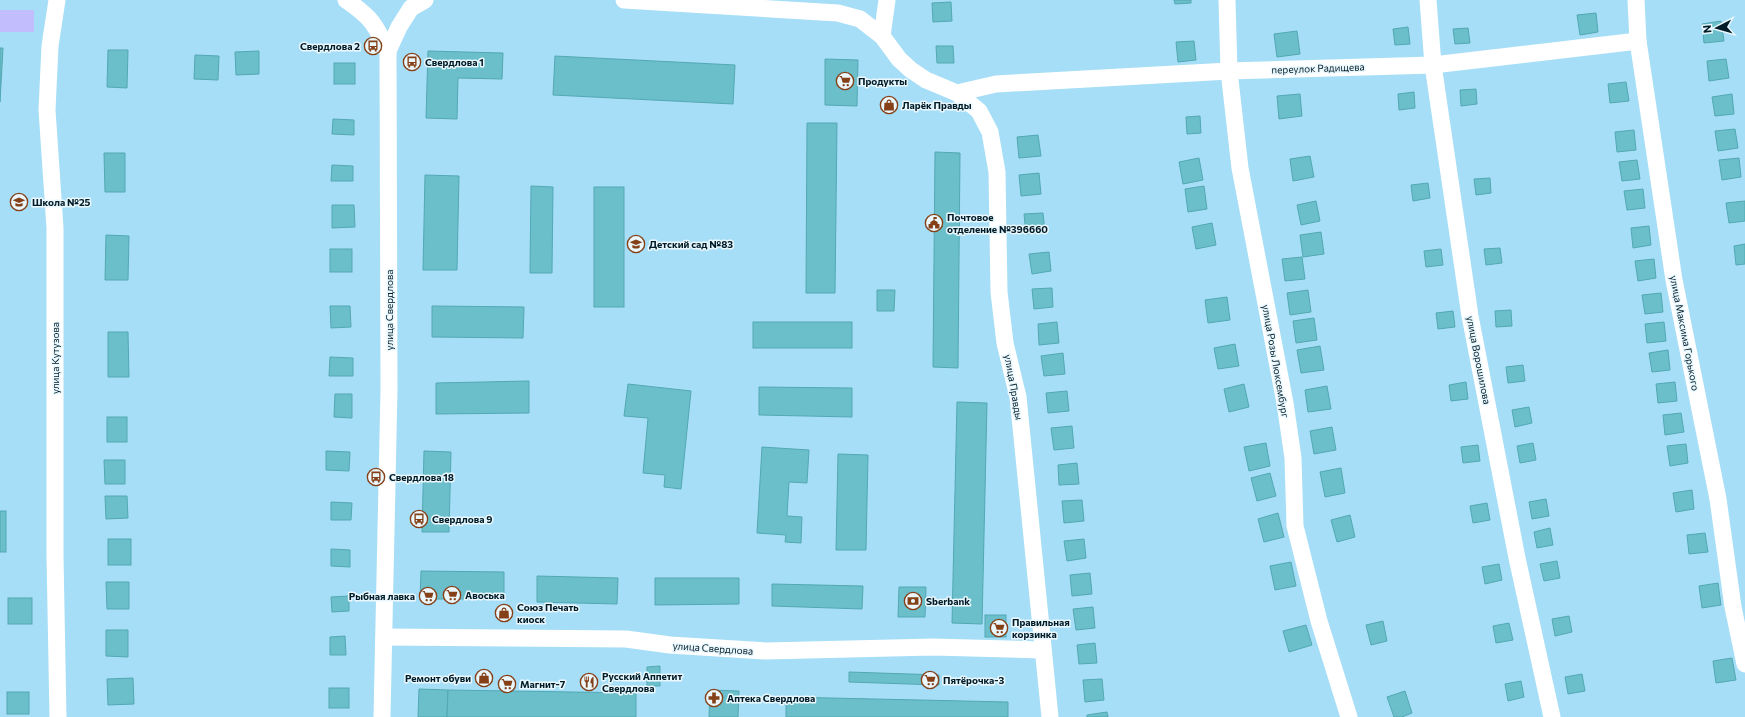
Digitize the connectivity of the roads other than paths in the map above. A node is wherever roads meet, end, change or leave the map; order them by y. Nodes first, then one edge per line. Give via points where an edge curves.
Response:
1 (57, 0) edge
2 (346, 0) edge
3 (425, 0) edge
4 (624, 0) edge
5 (887, 0) edge
6 (1227, 0) edge
7 (1428, 0) edge
8 (1636, 0) edge
9 (882, 36) junction
10 (1638, 41) junction
11 (388, 52) junction
12 (1433, 65) junction
13 (1229, 71) junction
14 (957, 93) junction
15 (384, 637) junction
16 (1042, 650) junction
17 (1745, 664) edge
18 (58, 717) edge
19 (382, 717) edge
20 (1050, 717) edge
21 (1349, 717) edge
22 (1552, 717) edge

1 - 18 street, улица Кутузова via 50,46 47,110 55,228 55,556
2 - 11 street, улица Свердлова via 362,11 375,25
3 - 11 street via 411,8
4 - 9 street, улица Правды via 838,13 860,20
5 - 9 street
6 - 13 street, улица Розы Люксембург
7 - 12 street, улица Ворошилова
8 - 10 street, улица Максима Горького
9 - 14 street, улица Правды via 910,70
10 - 12 street, переулок Радищева
10 - 17 street, улица Максима Горького via 1674,280 1718,499 1733,607
11 - 15 street, улица Свердлова via 389,389
12 - 13 street, переулок Радищева
12 - 22 street, улица Ворошилова via 1470,316
13 - 14 street, переулок Радищева via 996,84
13 - 21 street, улица Розы Люксембург via 1240,168 1293,458 1295,526 1319,621
14 - 16 street, улица Правды via 979,112 990,132 997,172 1000,292 1005,343 1018,397
15 - 16 street, улица Свердлова via 626,639 670,646 766,652 933,647
15 - 19 street, улица Свердлова
16 - 20 street, улица Правды

